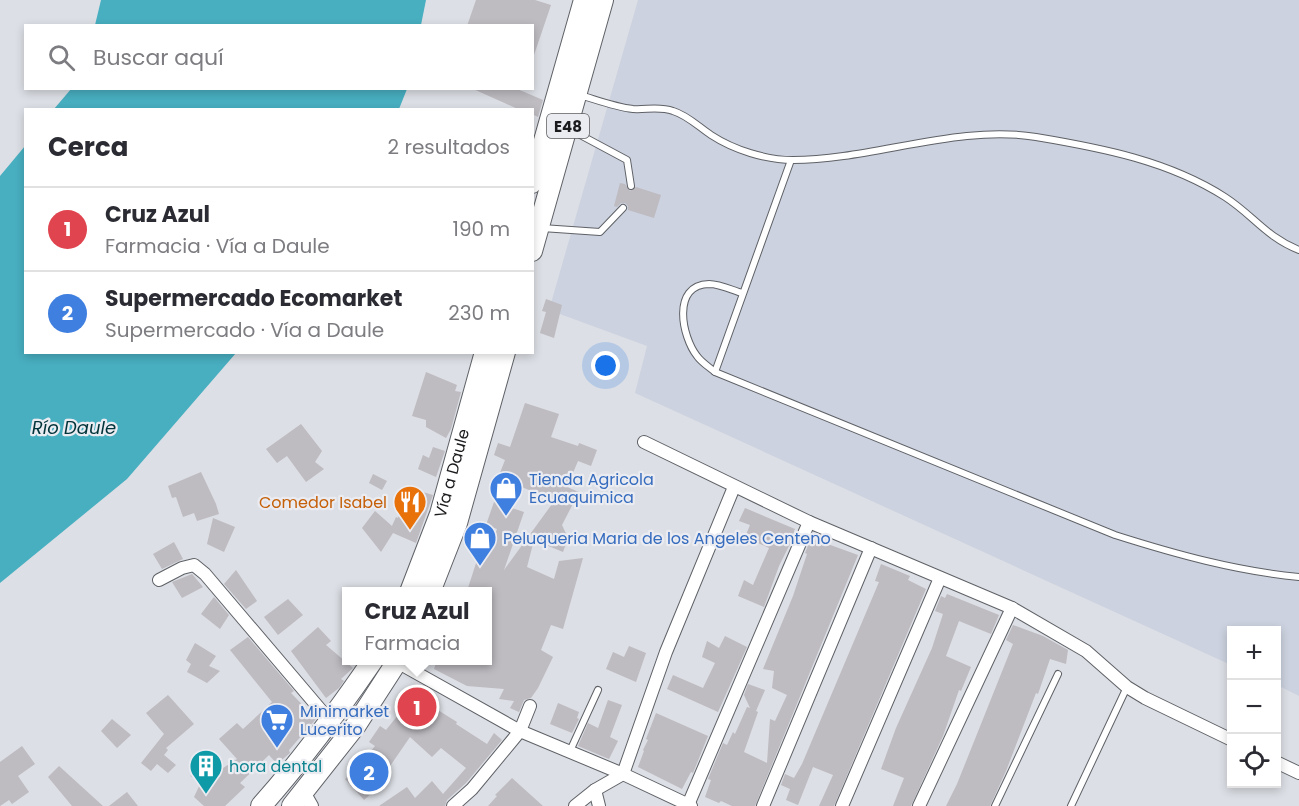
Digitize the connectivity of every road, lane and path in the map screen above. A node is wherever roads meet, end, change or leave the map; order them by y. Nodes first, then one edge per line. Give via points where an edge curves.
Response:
1 (584, 0) edge
2 (603, 0) edge
3 (576, 94) junction
4 (558, 124) junction
5 (545, 147) edge
6 (790, 160) junction
7 (534, 177) edge
8 (631, 186) dead end
9 (623, 208) dead end
10 (536, 227) edge
11 (1299, 249) edge
12 (741, 293) junction
13 (484, 354) edge
14 (504, 354) edge
15 (715, 372) junction
16 (644, 442) dead end
17 (734, 487) junction
18 (809, 522) junction
19 (871, 548) junction
20 (1299, 577) edge
21 (940, 578) junction
22 (159, 580) dead end
23 (412, 587) edge
24 (432, 587) edge
25 (1012, 608) junction
26 (369, 665) edge
27 (395, 665) edge
28 (405, 665) edge
29 (1058, 674) dead end
30 (1127, 687) junction
31 (598, 690) dead end
32 (530, 706) dead end
33 (330, 721) junction
34 (520, 731) junction
35 (1227, 738) edge
36 (570, 751) junction
37 (1281, 764) edge
38 (1299, 773) edge
39 (623, 774) junction
40 (595, 790) junction
41 (303, 801) edge
42 (689, 805) edge
43 (261, 806) edge
44 (453, 806) edge
45 (575, 806) edge
46 (599, 806) edge
47 (763, 806) edge
48 (842, 806) edge
49 (919, 806) edge
50 (995, 806) edge
51 (1071, 806) edge

1 - 4 highway, E48
2 - 3 highway, E48
3 - 4 highway, E48
3 - 6 lane via 621,107 666,108 735,147 767,158
4 - 5 highway, E48
4 - 8 lane via 627,160
5 - 7 highway, E48
5 - 10 highway, E48
6 - 11 lane via 851,156 988,135 1033,136 1147,162 1195,180 1228,199 1273,237
6 - 12 lane
9 - 10 lane via 600,232
12 - 15 lane
12 - 15 lane via 710,284 699,286 688,295 683,307 686,337 697,357
13 - 23 highway, Vía a Daule via 440,514
14 - 24 highway, Vía a Daule via 457,523
15 - 20 lane via 1115,535 1237,568
16 - 17 street
17 - 18 street
17 - 39 street via 666,652
18 - 19 street
18 - 42 street
19 - 21 street
19 - 47 street
21 - 25 street
21 - 48 street
22 - 33 street via 194,565 206,574
25 - 30 street via 1086,651
25 - 49 street
26 - 33 highway
27 - 41 highway
28 - 34 street
29 - 50 lane
30 - 35 street
30 - 51 lane
31 - 36 lane
32 - 34 street
33 - 43 highway
34 - 36 street
34 - 44 street
36 - 39 street
37 - 38 street
39 - 40 street
39 - 42 street
40 - 45 street
40 - 46 street

